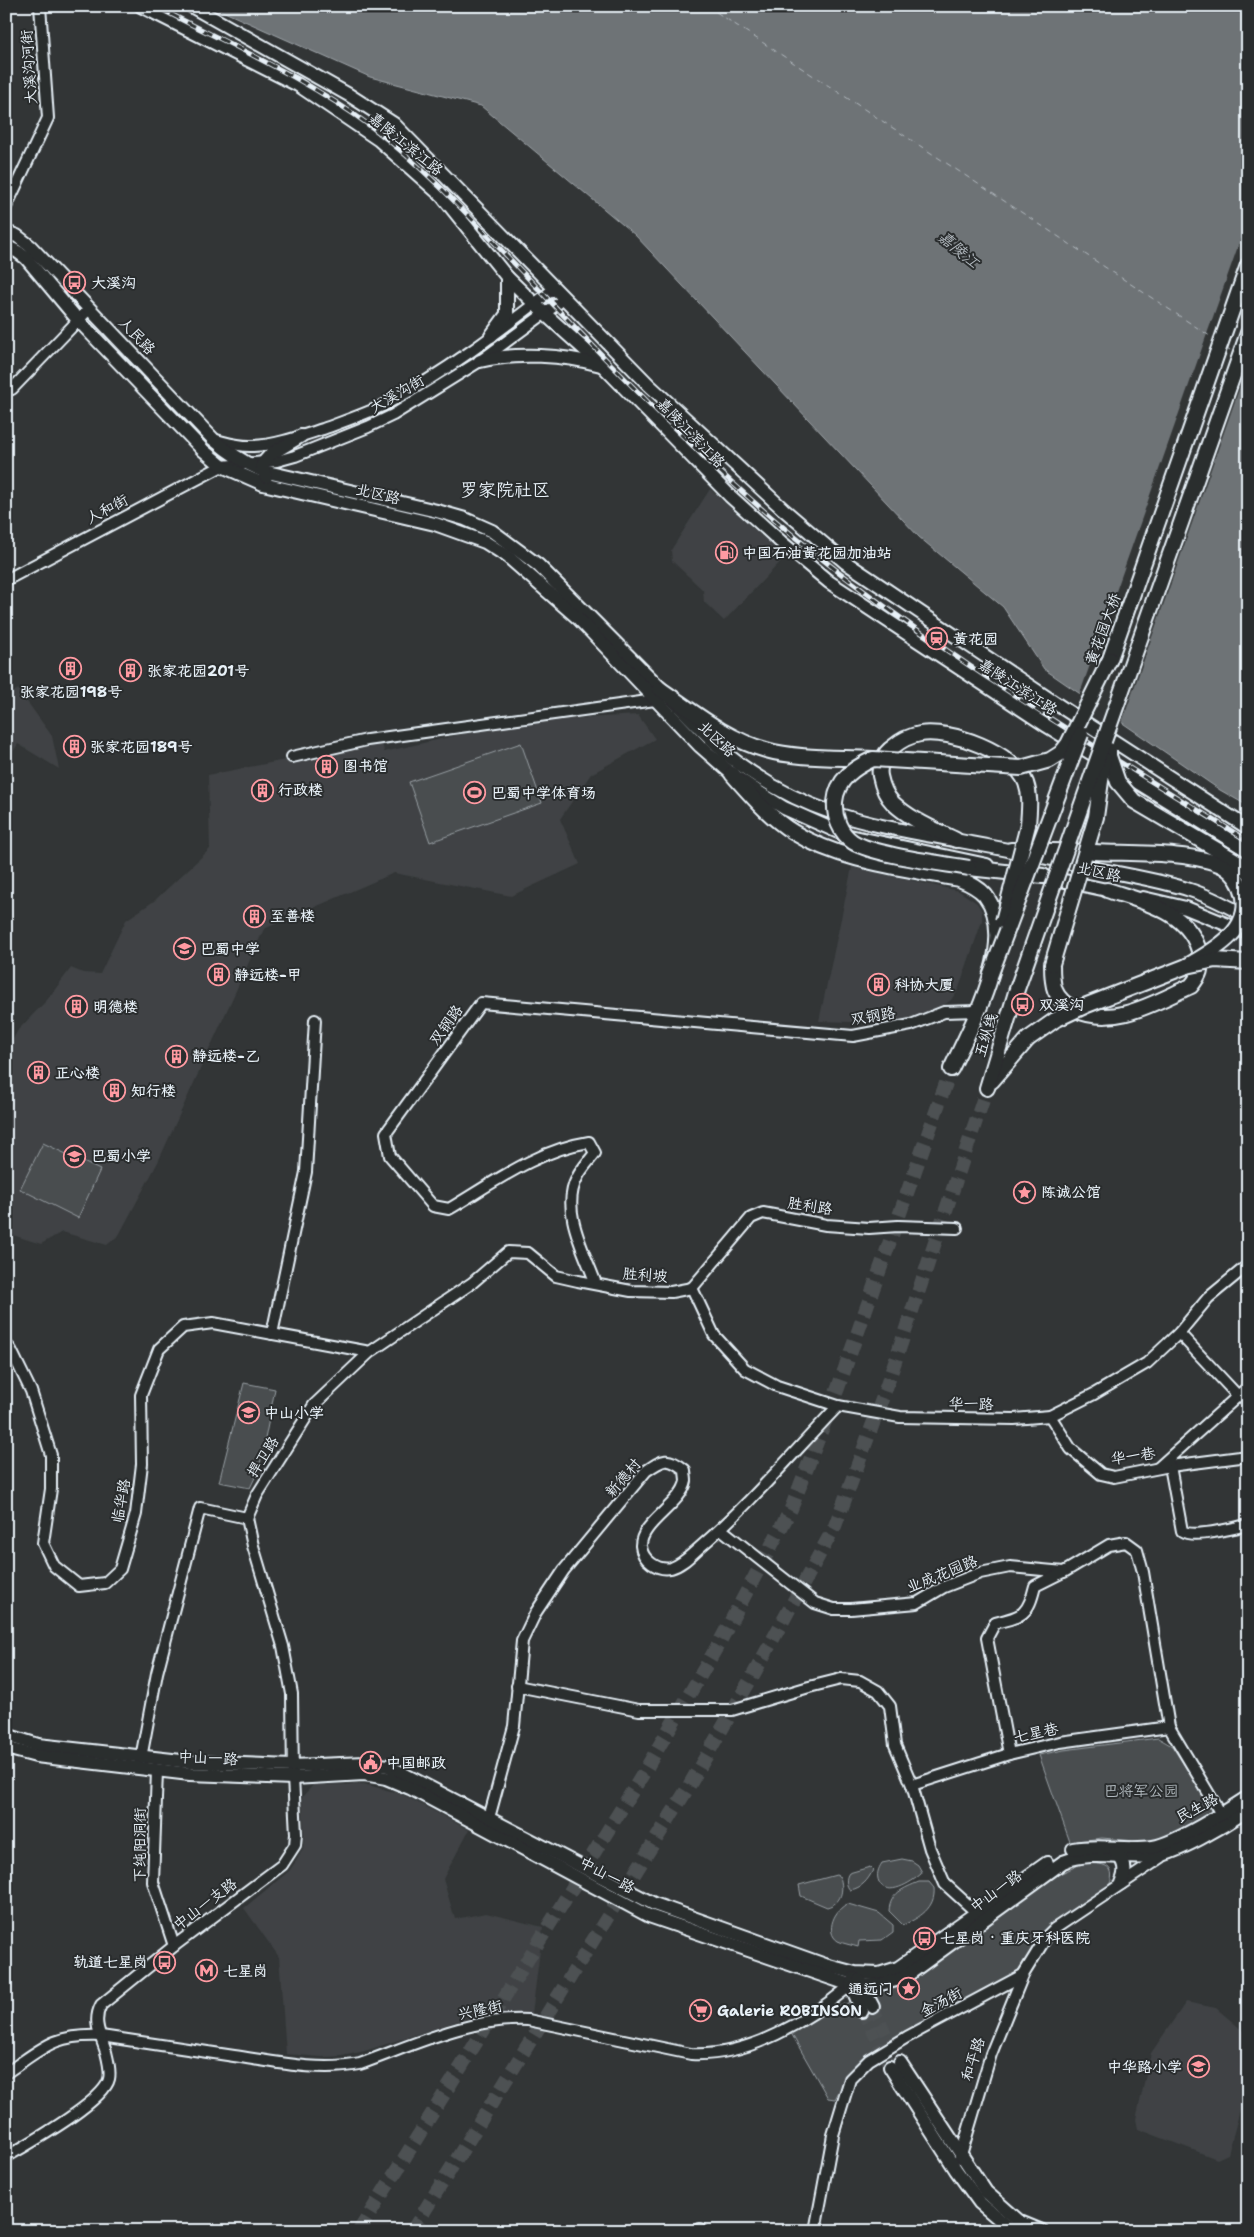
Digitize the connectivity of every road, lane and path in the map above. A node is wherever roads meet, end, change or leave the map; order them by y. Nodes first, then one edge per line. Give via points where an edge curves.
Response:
1 (40, 6) edge
2 (141, 6) edge
3 (191, 6) edge
4 (6, 207) edge
5 (6, 232) edge
6 (8, 245) edge
7 (1248, 265) edge
8 (507, 277) junction
9 (555, 288) junction
10 (564, 299) junction
11 (535, 304) junction
12 (88, 309) junction
13 (545, 314) junction
14 (77, 319) junction
15 (1248, 333) edge
16 (491, 336) junction
17 (480, 361) junction
18 (604, 366) junction
19 (6, 390) edge
20 (301, 436) junction
21 (213, 439) junction
22 (245, 464) junction
23 (222, 466) junction
24 (263, 467) junction
25 (288, 490) junction
26 (6, 580) edge
27 (1110, 659) junction
28 (658, 694) junction
29 (1109, 726) junction
30 (292, 757) dead end
31 (873, 759) junction
32 (732, 774) junction
33 (1248, 828) edge
34 (956, 840) junction
35 (1011, 850) junction
36 (1248, 851) edge
37 (1248, 871) edge
38 (1043, 876) junction
39 (1107, 890) junction
40 (1248, 917) edge
41 (1248, 932) edge
42 (996, 946) junction
43 (1248, 962) edge
44 (1187, 966) junction
45 (990, 976) junction
46 (979, 1007) junction
47 (315, 1020) dead end
48 (951, 1069) tunnel mouth
49 (957, 1228) dead end
50 (1248, 1265) edge
51 (596, 1284) junction
52 (692, 1288) junction
53 (1179, 1333) junction
54 (272, 1334) junction
55 (6, 1344) edge
56 (370, 1352) junction
57 (1248, 1387) edge
58 (1238, 1396) junction
59 (838, 1406) junction
60 (1050, 1416) junction
61 (1248, 1456) edge
62 (1170, 1466) junction
63 (1158, 1469) junction
64 (247, 1518) junction
65 (1248, 1525) edge
66 (721, 1529) junction
67 (1064, 1572) junction
68 (517, 1686) junction
69 (1169, 1727) junction
70 (6, 1735) edge
71 (6, 1748) edge
72 (1009, 1754) junction
73 (141, 1758) junction
74 (157, 1771) junction
75 (292, 1772) junction
76 (912, 1785) junction
77 (1248, 1797) edge
78 (1248, 1810) edge
79 (489, 1818) junction
80 (1224, 1819) junction
81 (1163, 1850) junction
82 (1102, 1851) junction
83 (1120, 1856) junction
84 (1117, 1886) junction
85 (977, 1913) junction
86 (174, 1946) junction
87 (1023, 1975) junction
88 (856, 1981) junction
89 (868, 2009) tunnel mouth
90 (101, 2036) junction
91 (6, 2073) edge
92 (961, 2156) junction
93 (6, 2157) edge
94 (956, 2170) junction
95 (815, 2231) edge
96 (1013, 2231) edge
97 (1042, 2231) edge

1 - 4 street, 大溪沟河街 via 48,118
2 - 8 main road, 嘉陵江滨江路 via 298,85 379,140 442,196
3 - 9 main road, 嘉陵江滨江路 via 350,95 394,124
5 - 12 main road, 人民路 via 30,246
6 - 14 main road via 26,258
7 - 27 highway, 黄花园大桥
8 - 11 main road, 嘉陵江滨江路
8 - 16 main road via 507,314
9 - 10 main road, 嘉陵江滨江路
9 - 11 street, 大溪沟街
10 - 13 street, 大溪沟街
10 - 33 main road, 嘉陵江滨江路 via 656,391 783,509 846,562
11 - 13 main road, 嘉陵江滨江路
11 - 16 street, 大溪沟街
12 - 14 street
12 - 21 main road, 人民路
13 - 17 street, 大溪沟街
13 - 18 main road, 嘉陵江滨江路
14 - 19 street via 12,390
14 - 23 main road
15 - 29 highway
16 - 20 street, 大溪沟街 via 387,404
17 - 18 main road via 494,357 528,356 578,360
17 - 24 street, 大溪沟街 via 393,415
18 - 36 main road, 嘉陵江滨江路 via 730,496 829,582 1047,726
20 - 21 street, 大溪沟街 via 252,446
20 - 24 main road via 271,454
21 - 22 main road, 人民路
22 - 23 street
22 - 24 main road, 北区路
23 - 25 main road, 北区路
23 - 26 street, 人和街
24 - 25 main road via 268,479
24 - 28 main road, 北区路 via 464,518 492,530 538,564
25 - 28 main road, 北区路 via 435,524 485,542 507,556 579,619
27 - 31 highway, bridge via 1068,744 1050,760 1021,768
27 - 45 highway, 黄花园大桥, bridge
28 - 30 street via 367,740
28 - 31 highway via 732,737 767,751
28 - 32 main road, 北区路 via 700,746
28 - 34 main road, 北区路 via 726,753 785,794 844,818
29 - 37 highway, bridge via 1109,756 1118,782 1134,801
29 - 39 highway, bridge via 1096,816 1052,964 1052,985 1062,1002 1087,1015 1107,1018 1126,1014 1191,986 1202,967 1193,936 1172,914
29 - 44 highway, 五纵线, bridge via 1016,992 987,1088 1011,1056 1055,1020
31 - 38 highway, bridge via 852,770 835,796 836,816 845,834 853,841 872,850 968,868
32 - 38 main road, 北区路 via 784,808 845,835
32 - 42 highway via 762,808 799,836 855,858 959,879 973,885 991,904 996,918
34 - 35 main road, 北区路
34 - 42 highway, bridge via 916,820 892,802 882,786 879,771 885,752 903,739 921,734 955,736 980,745 1012,765 1026,782 1030,800 1028,824
35 - 40 main road, 北区路 via 1183,888
35 - 44 highway, bridge via 1186,857 1224,867 1237,879 1243,892 1242,919 1218,947
38 - 39 main road, 北区路
39 - 41 main road, 北区路 via 1166,902
42 - 45 highway, bridge
43 - 44 highway, bridge via 1215,960
45 - 46 highway, 黄花园大桥
46 - 48 highway, 五纵线
46 - 51 street, 双钢路 via 944,1012 910,1025 854,1036 481,1003 386,1133 390,1156 433,1206 449,1209 534,1159 572,1144 588,1142 595,1153 577,1178 570,1210
47 - 54 street via 306,1172
49 - 52 street, 胜利路 via 826,1225 763,1213 751,1218
50 - 53 street, 华一路 via 1208,1298
51 - 52 street, 胜利坡 via 631,1291 671,1292
51 - 56 street, 捍卫路 via 556,1276 528,1253 508,1252 472,1283
52 - 59 street, 华一路 via 714,1335 745,1369 777,1386
53 - 58 street
53 - 60 street, 华一路 via 1148,1363
54 - 55 street, 临华路 via 213,1323 183,1327 159,1349 141,1395 142,1464 136,1514 120,1569 104,1583 79,1586 54,1566 43,1542 51,1489 51,1455 31,1391
54 - 56 street, 临华路
56 - 64 street, 捍卫路 via 314,1405 257,1495
57 - 58 street
58 - 63 street
59 - 60 street, 华一路 via 900,1417 998,1419
59 - 66 street, 新德村
60 - 63 street, 华一巷 via 1071,1450 1101,1474 1114,1477
61 - 62 street, 华一巷
62 - 63 street, 华一巷
62 - 65 street via 1182,1531 1197,1534
64 - 73 street via 200,1508 157,1673
64 - 75 street via 287,1665 292,1694
66 - 67 street, 业成花园路 via 816,1603 834,1609 917,1603 944,1587 980,1573 1010,1567
66 - 68 street, 新德村 via 684,1561 671,1568 654,1566 644,1557 643,1535 680,1492 686,1482 685,1470 675,1462 661,1460 646,1471 564,1570 536,1612 522,1641
67 - 69 street via 1109,1545 1126,1542 1137,1550
67 - 72 street via 1035,1586 1029,1608 1020,1616 995,1623 987,1638
68 - 76 street via 638,1710 732,1710 809,1686 841,1679 860,1680 878,1691 890,1706 895,1745
68 - 79 street, 新德村 via 514,1726
69 - 72 street, 七星巷 via 1060,1742
69 - 80 street
70 - 73 main road, 中山一路 via 38,1745
71 - 74 main road, 中山一路 via 36,1756
72 - 76 street, 七星巷
73 - 75 main road, 中山一路
74 - 75 main road, 中山一路
74 - 86 street, 下纯阳洞街 via 153,1882
75 - 79 main road, 中山一路 via 366,1763 388,1766
75 - 86 street, 中山一支路 via 296,1834 290,1856 282,1866
75 - 88 main road, 中山一路 via 364,1774 386,1778 649,1916
76 - 85 street via 930,1849 945,1884
77 - 80 main road, 民生路
78 - 80 main road, 民生路
79 - 88 main road, 中山一路 via 654,1904 824,1965
80 - 81 main road, 民生路
81 - 82 main road, 中山一路
81 - 83 main road via 1152,1857
81 - 84 street
82 - 83 main road
82 - 84 main road via 1118,1869
82 - 85 main road, 中山一路 via 1072,1849
82 - 88 main road, 中山一路 via 1063,1862 906,1977 884,1985
83 - 84 main road via 1125,1866 1124,1876
84 - 87 street via 1054,1929
85 - 88 main road, 中山一路 via 898,1968
86 - 90 street, 中山一支路 via 101,2005 96,2023
87 - 92 street, 和平路 via 991,2054
87 - 95 street, 金汤街 via 907,2036 869,2060 850,2079 833,2135
88 - 89 main road
88 - 90 street, 兴隆街 via 798,2024 733,2052 712,2055 691,2054 510,2019 475,2024 360,2064 342,2067 253,2059
90 - 91 street, 兴隆街 via 77,2035 52,2042
90 - 93 street, 中山一支路 via 109,2062 109,2080 100,2094
92 - 94 street, 和平路
92 - 94 main road via 895,2065
92 - 97 main road via 986,2192 1020,2222
94 - 96 main road via 980,2203

